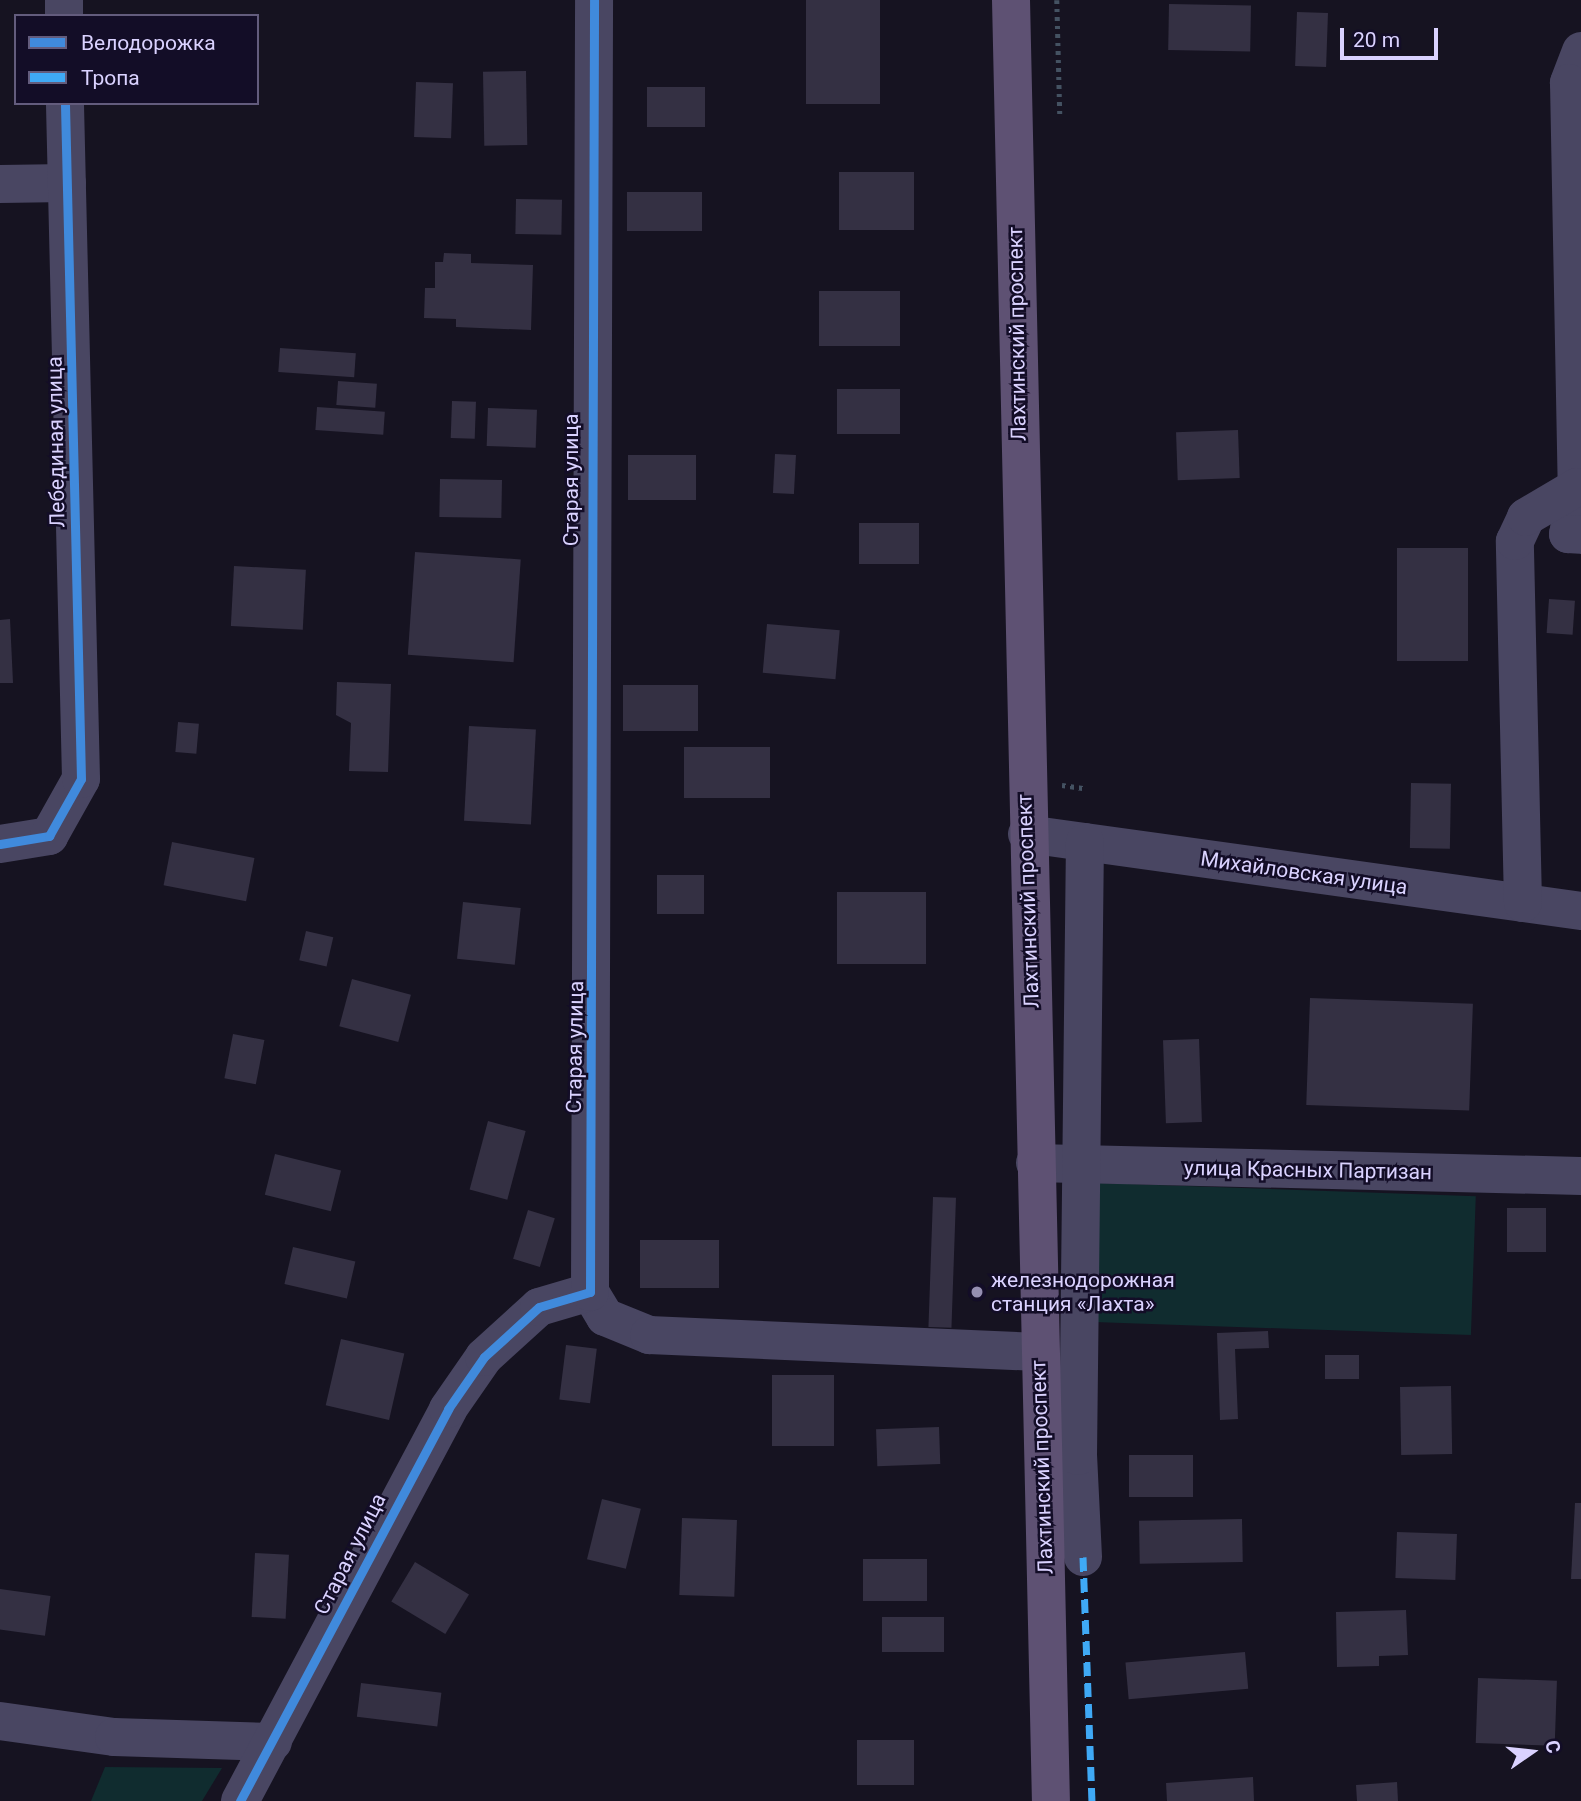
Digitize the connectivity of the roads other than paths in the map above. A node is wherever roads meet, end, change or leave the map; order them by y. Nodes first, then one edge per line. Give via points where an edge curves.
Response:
1 (594, 0) edge
2 (1011, 0) edge
3 (1581, 51) edge
4 (65, 105) edge
5 (67, 183) junction
6 (0, 184) edge
7 (1577, 486) junction
8 (1581, 535) edge
9 (1027, 834) junction
10 (1085, 842) junction
11 (0, 844) edge
12 (1523, 904) junction
13 (1581, 911) edge
14 (1035, 1163) junction
15 (1084, 1164) junction
16 (1581, 1176) edge
17 (590, 1292) junction
18 (1039, 1352) junction
19 (1083, 1557) dead end
20 (0, 1721) edge
21 (273, 1742) junction
22 (240, 1801) edge
23 (1051, 1801) edge

1 - 17 street, Старая улица
2 - 9 main road, Лахтинский проспект
3 - 7 street via 1569,83
4 - 5 street, Лебединая улица
5 - 6 street
5 - 11 street, Лебединая улица via 81,779 49,836
7 - 8 street via 1568,534
7 - 12 street via 1526,517 1515,541
9 - 10 street, Михайловская улица
9 - 14 main road, Лахтинский проспект
10 - 12 street, Михайловская улица
10 - 15 street
12 - 13 street, Михайловская улица
14 - 15 street, улица Красных Партизан
14 - 18 main road, Лахтинский проспект
15 - 16 street, улица Красных Партизан
15 - 19 street via 1078,1456
17 - 18 street via 605,1317 649,1335
17 - 21 street, Старая улица via 539,1307 484,1357 448,1409
18 - 23 main road, Лахтинский проспект
20 - 21 street via 114,1737
21 - 22 street, Старая улица

